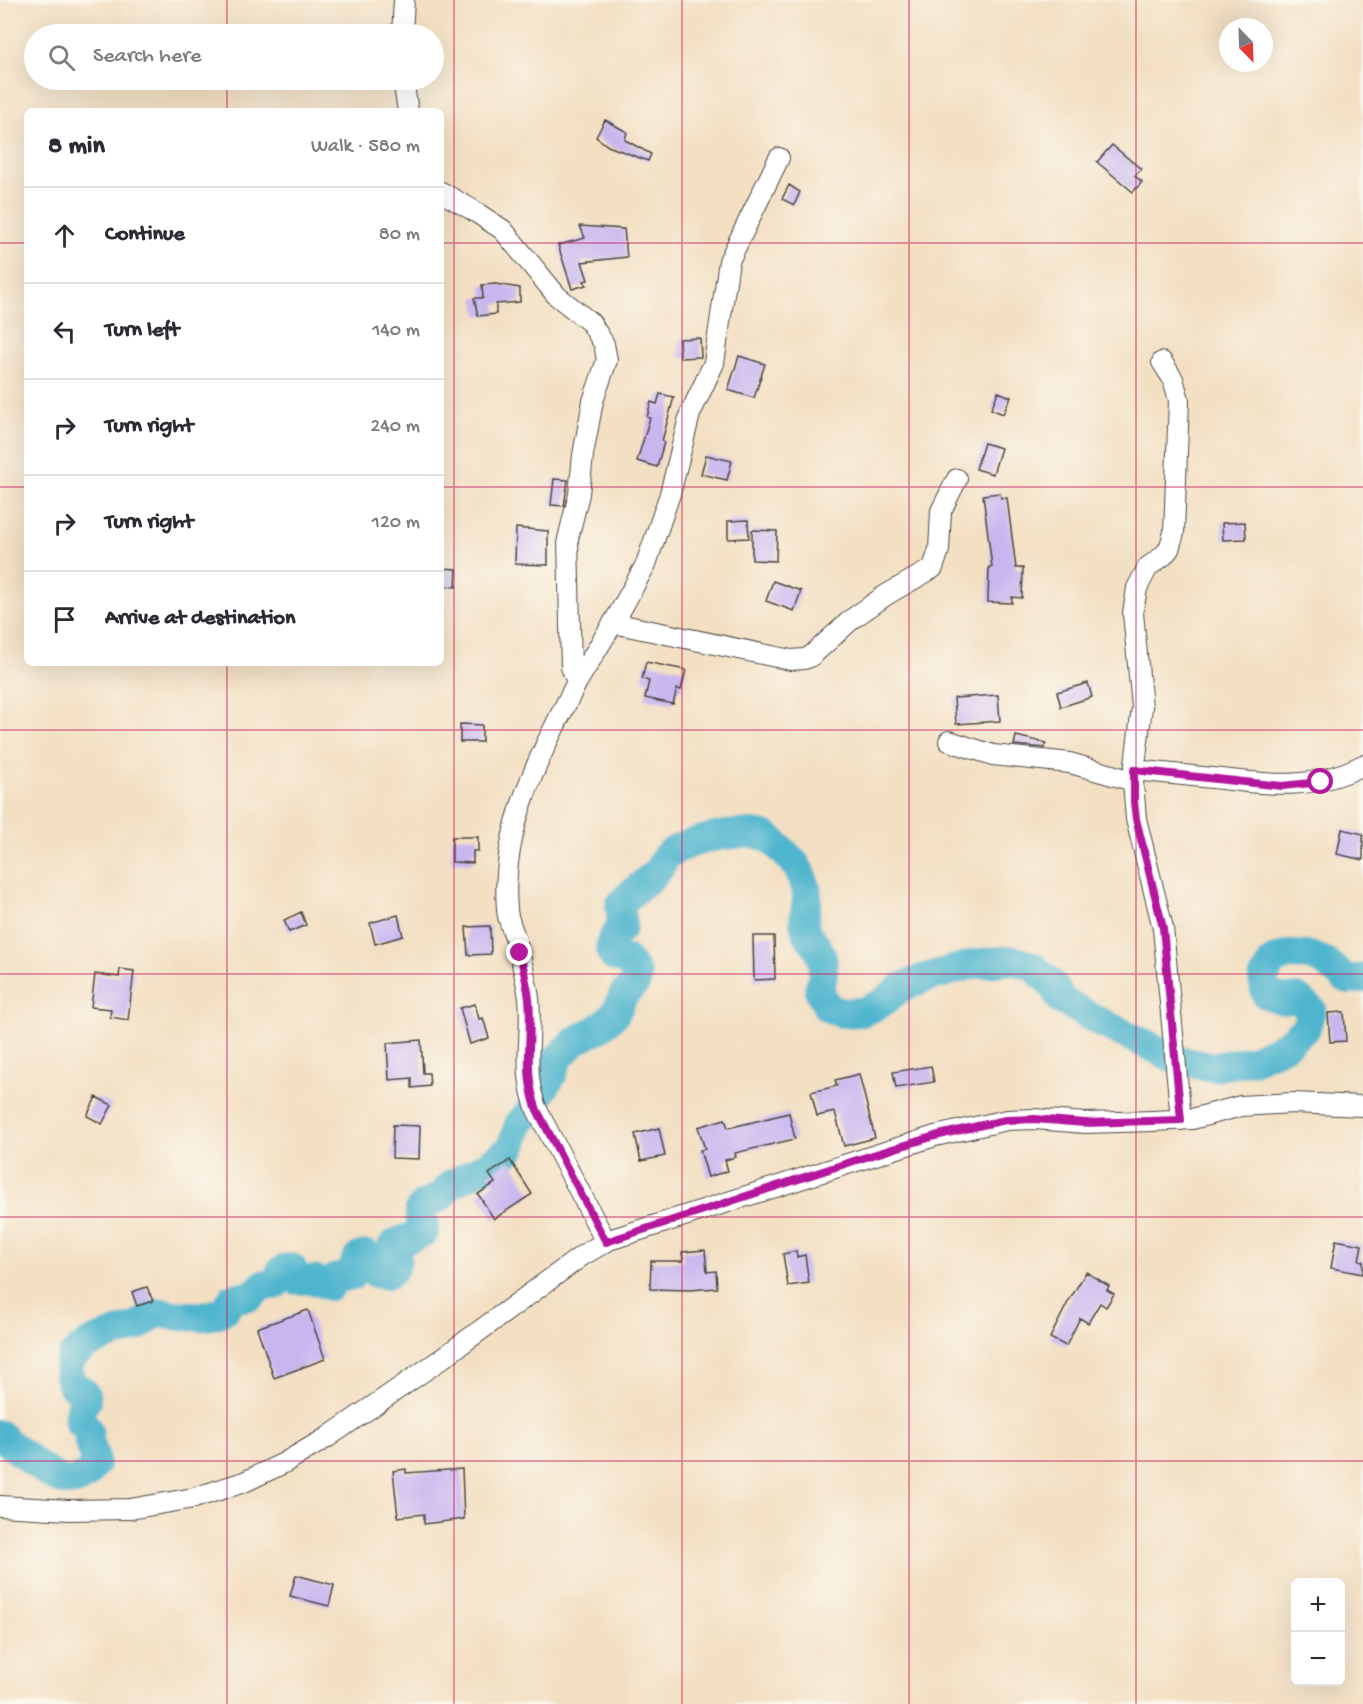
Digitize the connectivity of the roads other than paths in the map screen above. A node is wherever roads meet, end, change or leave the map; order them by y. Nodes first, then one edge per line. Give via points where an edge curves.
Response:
1 (404, 0) edge
2 (403, 24) edge
3 (405, 90) edge
4 (408, 108) edge
5 (779, 158) dead end
6 (444, 194) edge
7 (1162, 362) dead end
8 (957, 479) dead end
9 (613, 623) junction
10 (577, 681) junction
11 (949, 741) dead end
12 (1363, 765) edge
13 (1133, 775) junction
14 (1363, 1106) edge
15 (1181, 1120) junction
16 (606, 1242) junction
17 (0, 1506) edge

1 - 2 street
3 - 4 street
5 - 9 street via 729,261 714,363 690,414 670,494 646,564
6 - 10 street via 503,230 557,296 591,323 604,344 607,360 593,400 568,539 571,667
7 - 13 street via 1173,379 1179,400 1174,533 1169,549 1148,567 1137,588 1134,613 1142,707
8 - 9 street via 941,511 939,550 933,568 860,613 804,660
9 - 10 street
10 - 16 street via 538,758 514,828 506,874 507,913 529,1000 527,1066 533,1101
11 - 13 street via 993,755
12 - 13 street via 1321,782 1282,786
13 - 15 street via 1136,819 1163,928
14 - 15 street via 1241,1106
15 - 16 street via 1085,1123 1026,1119 982,1125 863,1158
16 - 17 street via 328,1437 244,1482 194,1498 130,1509

